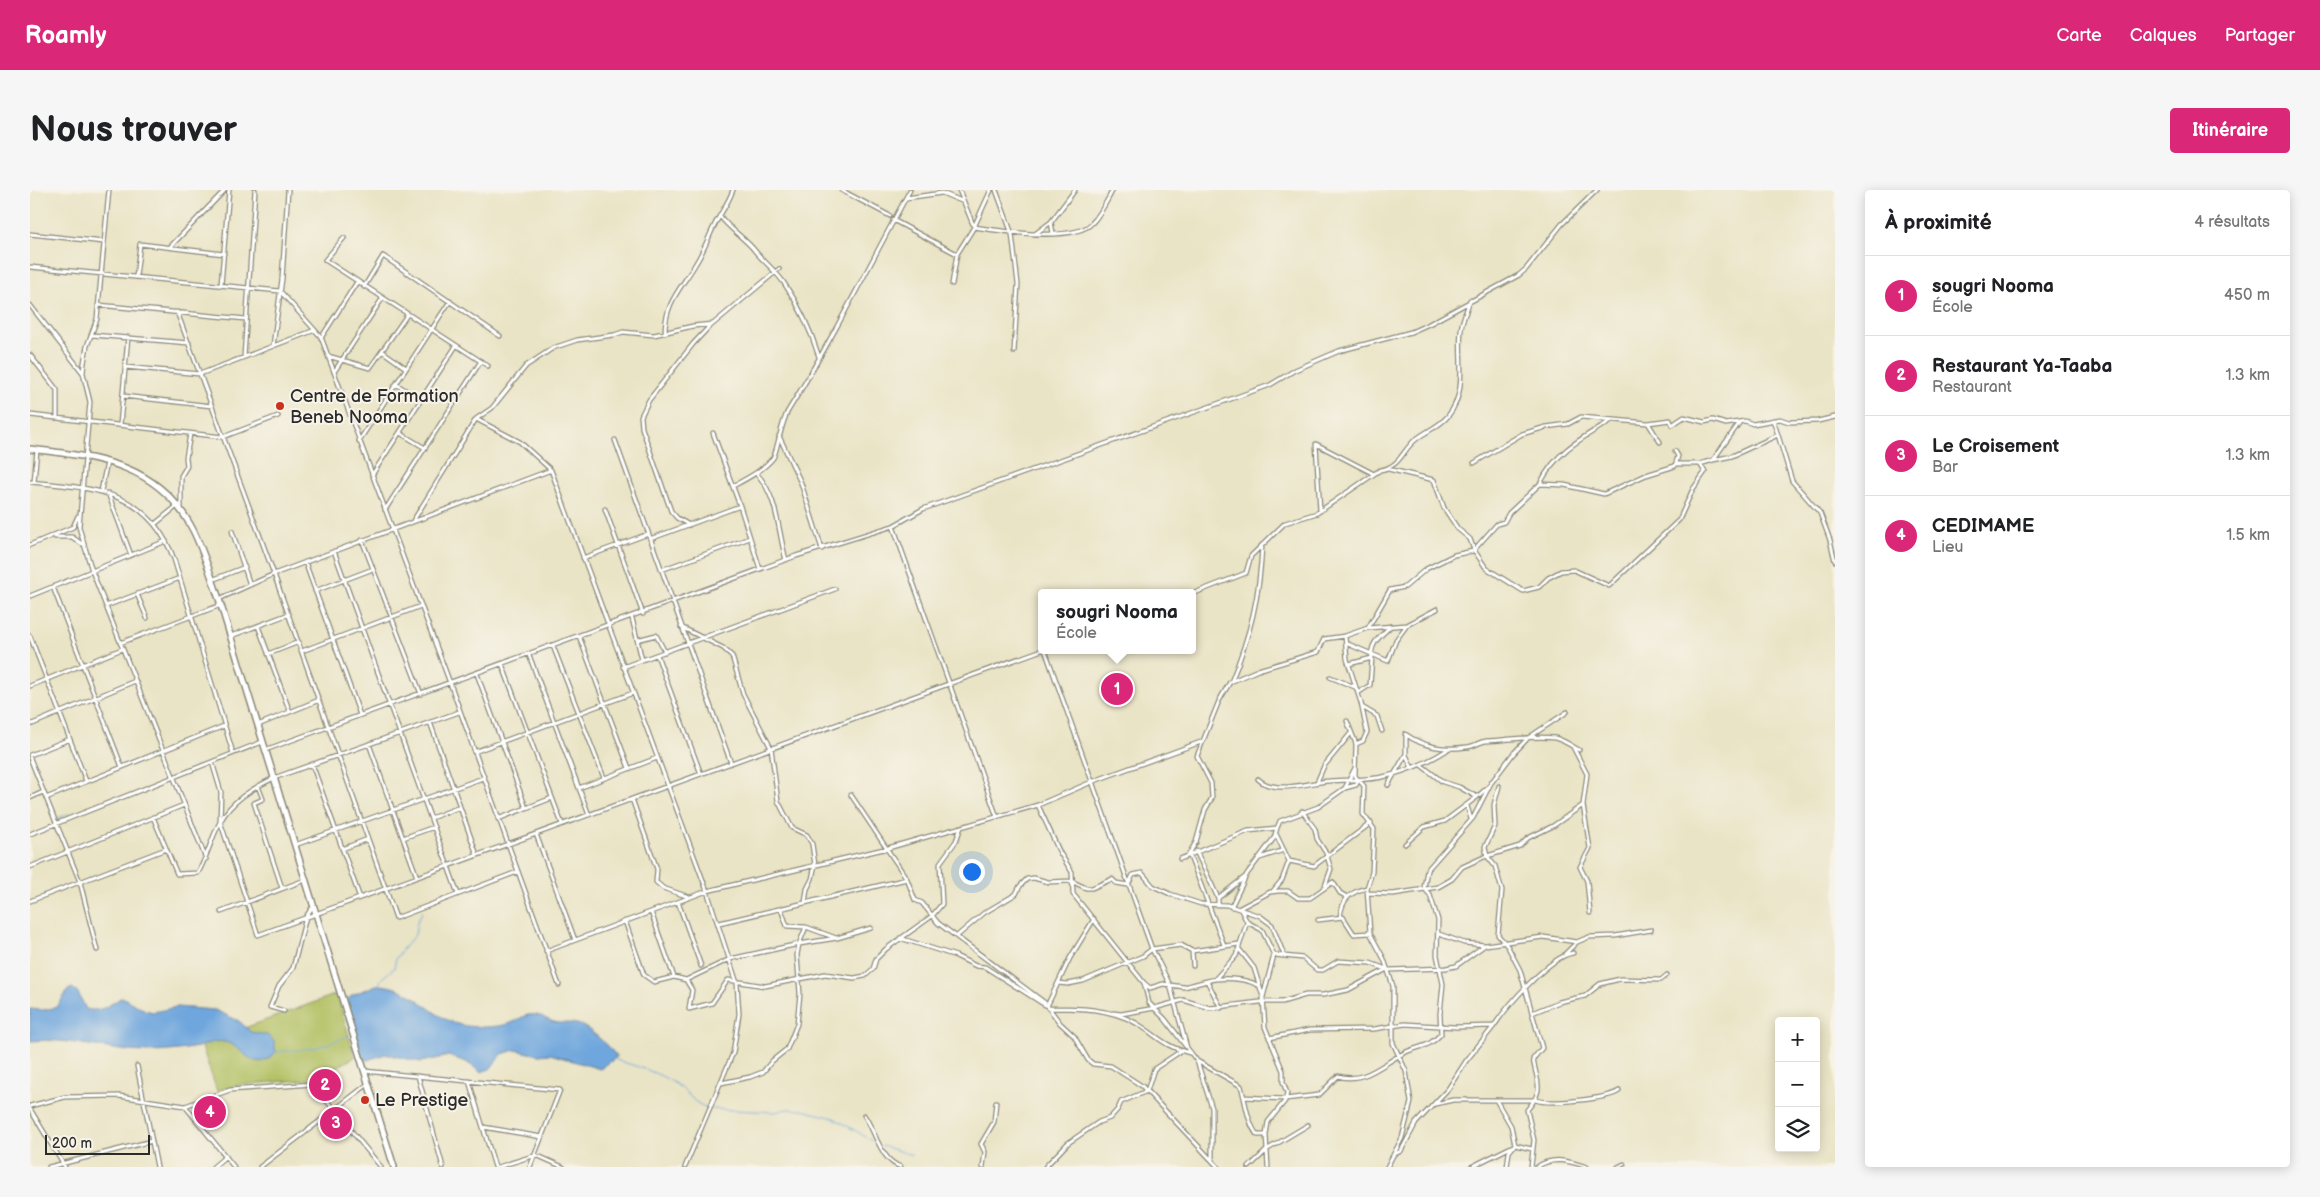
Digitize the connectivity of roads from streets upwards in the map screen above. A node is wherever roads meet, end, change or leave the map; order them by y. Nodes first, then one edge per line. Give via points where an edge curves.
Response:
1 (109, 190) edge
2 (224, 190) edge
3 (229, 190) edge
4 (255, 190) edge
5 (288, 190) edge
6 (733, 190) edge
7 (841, 190) edge
8 (910, 190) edge
9 (959, 190) edge
10 (991, 190) edge
11 (996, 190) edge
12 (1075, 190) edge
13 (1113, 190) edge
14 (1597, 190) edge
15 (906, 198) junction
16 (964, 203) junction
17 (720, 216) junction
18 (890, 216) dead end
19 (893, 220) junction
20 (1051, 222) junction
21 (974, 227) junction
22 (1053, 233) junction
23 (30, 234) edge
24 (1012, 234) junction
25 (1034, 234) junction
26 (344, 238) dead end
27 (104, 242) junction
28 (170, 248) junction
29 (224, 254) junction
30 (957, 254) junction
31 (30, 266) edge
32 (779, 269) dead end
33 (101, 273) junction
34 (774, 273) junction
35 (136, 277) junction
36 (357, 282) junction
37 (952, 284) dead end
38 (222, 285) junction
39 (364, 287) junction
40 (248, 288) junction
41 (280, 291) junction
42 (382, 299) junction
43 (1470, 300) junction
44 (450, 301) junction
45 (30, 305) edge
46 (98, 305) junction
47 (32, 310) edge
48 (177, 312) junction
49 (407, 315) junction
50 (246, 319) junction
51 (713, 324) junction
52 (315, 330) junction
53 (431, 330) junction
54 (666, 333) junction
55 (92, 335) junction
56 (500, 336) dead end
57 (128, 337) junction
58 (321, 338) junction
59 (189, 343) junction
60 (273, 346) junction
61 (456, 346) junction
62 (382, 351) junction
63 (1014, 352) dead end
64 (30, 355) edge
65 (328, 356) junction
66 (244, 357) junction
67 (820, 357) junction
68 (341, 361) junction
69 (481, 361) junction
70 (488, 366) dead end
71 (125, 367) junction
72 (406, 368) junction
73 (334, 372) junction
74 (84, 373) junction
75 (200, 374) junction
76 (396, 384) junction
77 (122, 396) junction
78 (421, 400) junction
79 (212, 406) junction
80 (30, 415) edge
81 (278, 416) dead end
82 (1835, 417) edge
83 (57, 418) junction
84 (476, 419) junction
85 (1612, 420) junction
86 (1774, 420) junction
87 (89, 421) junction
88 (1740, 422) junction
89 (1648, 423) junction
90 (120, 424) junction
91 (400, 433) junction
92 (713, 433) dead end
93 (190, 434) junction
94 (1778, 435) junction
95 (778, 436) junction
96 (224, 437) junction
97 (614, 440) dead end
98 (360, 441) junction
99 (1660, 442) dead end
100 (425, 448) junction
101 (30, 449) edge
102 (38, 450) junction
103 (1675, 451) dead end
104 (85, 455) junction
105 (108, 460) junction
106 (1713, 460) junction
107 (1474, 462) dead end
108 (1676, 464) junction
109 (1700, 464) junction
110 (1388, 469) junction
111 (551, 470) junction
112 (757, 474) junction
113 (1374, 474) junction
114 (372, 476) junction
115 (32, 482) edge
116 (1540, 484) junction
117 (82, 486) junction
118 (733, 486) junction
119 (101, 491) junction
120 (108, 492) junction
121 (740, 506) junction
122 (179, 508) junction
123 (605, 509) dead end
124 (385, 510) junction
125 (1320, 511) junction
126 (79, 514) junction
127 (413, 521) junction
128 (155, 524) junction
129 (689, 525) junction
130 (893, 526) junction
131 (392, 529) junction
132 (232, 531) dead end
133 (648, 534) junction
134 (52, 537) junction
135 (750, 538) junction
136 (650, 539) junction
137 (362, 540) junction
138 (166, 541) junction
139 (30, 545) edge
140 (83, 545) junction
141 (618, 545) junction
142 (1262, 545) junction
143 (822, 549) junction
144 (1474, 550) junction
145 (334, 551) junction
146 (132, 555) junction
147 (583, 558) junction
148 (786, 560) junction
149 (1835, 561) edge
150 (305, 562) junction
151 (245, 567) junction
152 (373, 569) junction
153 (760, 569) junction
154 (661, 570) junction
155 (92, 571) junction
156 (274, 574) junction
157 (180, 578) junction
158 (212, 580) junction
159 (345, 580) junction
160 (250, 585) junction
161 (53, 587) junction
162 (835, 589) dead end
163 (315, 591) junction
164 (1196, 592) edge
165 (138, 594) junction
166 (30, 596) edge
167 (219, 599) junction
168 (673, 603) junction
169 (221, 605) junction
170 (106, 606) junction
171 (420, 606) junction
172 (1437, 610) dead end
173 (289, 614) junction
174 (643, 614) junction
175 (191, 616) junction
176 (391, 617) junction
177 (147, 618) dead end
178 (632, 618) junction
179 (1407, 625) junction
180 (258, 626) junction
181 (608, 626) junction
182 (1392, 626) junction
183 (682, 627) junction
184 (362, 628) junction
185 (1368, 628) junction
186 (30, 636) edge
187 (231, 636) junction
188 (579, 636) junction
189 (1346, 636) junction
190 (704, 637) junction
191 (332, 639) junction
192 (637, 640) junction
193 (120, 642) junction
194 (299, 642) junction
195 (687, 644) junction
196 (1348, 644) junction
197 (553, 646) junction
198 (122, 649) junction
199 (302, 651) junction
200 (665, 652) junction
201 (1038, 652) edge
202 (268, 654) junction
203 (1046, 654) edge
204 (529, 655) junction
205 (657, 655) junction
206 (1372, 656) junction
207 (642, 660) junction
208 (502, 664) junction
209 (1349, 664) junction
210 (83, 665) junction
211 (623, 667) junction
212 (476, 674) junction
213 (1330, 677) dead end
214 (46, 679) junction
215 (135, 681) junction
216 (1230, 682) junction
217 (450, 683) junction
218 (951, 683) junction
219 (30, 686) edge
220 (1355, 688) junction
221 (1363, 689) junction
222 (633, 693) junction
223 (1358, 693) junction
224 (421, 694) junction
225 (96, 698) junction
226 (319, 700) junction
227 (604, 703) junction
228 (390, 704) junction
229 (1362, 706) junction
230 (290, 712) junction
231 (459, 712) junction
232 (1567, 712) dead end
233 (60, 713) junction
234 (579, 713) junction
235 (360, 715) junction
236 (1347, 721) dead end
237 (430, 722) junction
238 (554, 722) junction
239 (30, 725) edge
240 (257, 725) junction
241 (224, 726) junction
242 (329, 726) junction
243 (1382, 731) dead end
244 (528, 732) junction
245 (400, 733) junction
246 (1351, 733) junction
247 (1528, 738) junction
248 (70, 739) junction
249 (262, 742) junction
250 (502, 742) junction
251 (1201, 742) junction
252 (369, 744) junction
253 (1356, 744) junction
254 (1572, 747) junction
255 (771, 748) junction
256 (163, 750) junction
257 (265, 750) junction
258 (1447, 750) junction
259 (1579, 750) dead end
260 (474, 752) junction
261 (233, 753) junction
262 (1406, 754) junction
263 (339, 755) junction
264 (30, 756) edge
265 (657, 758) junction
266 (212, 762) junction
267 (731, 763) junction
268 (312, 764) junction
269 (1420, 764) junction
270 (122, 767) junction
271 (629, 768) junction
272 (1355, 768) junction
273 (1412, 768) junction
274 (1396, 773) junction
275 (701, 774) junction
276 (174, 776) junction
277 (274, 778) junction
278 (483, 778) junction
279 (604, 778) junction
280 (1258, 779) dead end
281 (1348, 780) junction
282 (86, 781) junction
283 (1094, 781) junction
284 (1358, 781) junction
285 (1316, 782) junction
286 (1388, 784) dead end
287 (258, 786) junction
288 (668, 786) junction
289 (1489, 786) junction
290 (1499, 786) dead end
291 (454, 788) junction
292 (578, 788) junction
293 (1345, 788) junction
294 (43, 792) junction
295 (851, 794) dead end
296 (1478, 797) junction
297 (30, 798) edge
298 (46, 798) junction
299 (552, 798) junction
300 (424, 799) junction
301 (632, 799) junction
302 (184, 805) junction
303 (1038, 805) junction
304 (1583, 805) junction
305 (1467, 806) junction
306 (460, 807) junction
307 (526, 808) junction
308 (393, 810) junction
309 (1302, 811) junction
310 (589, 814) junction
311 (997, 816) junction
312 (153, 817) junction
313 (431, 818) junction
314 (498, 819) junction
315 (220, 821) junction
316 (362, 821) junction
317 (1471, 821) junction
318 (1371, 823) junction
319 (56, 824) junction
320 (562, 824) junction
321 (434, 827) junction
322 (961, 827) junction
323 (1277, 828) junction
324 (336, 830) junction
325 (30, 834) edge
326 (536, 834) junction
327 (1276, 834) junction
328 (403, 838) junction
329 (368, 839) junction
330 (507, 844) junction
331 (1405, 844) dead end
332 (294, 845) junction
333 (888, 848) junction
334 (166, 849) junction
335 (342, 849) junction
336 (1284, 850) junction
337 (1196, 851) junction
338 (68, 852) junction
339 (1189, 854) junction
340 (478, 855) junction
341 (1327, 856) junction
342 (1487, 856) junction
343 (1259, 858) junction
344 (206, 859) junction
345 (1180, 859) dead end
346 (1289, 861) junction
347 (815, 865) junction
348 (448, 866) junction
349 (30, 867) edge
350 (517, 872) junction
351 (1246, 876) junction
352 (417, 877) junction
353 (908, 878) junction
354 (305, 880) junction
355 (1072, 881) junction
356 (80, 882) junction
357 (1130, 884) junction
358 (1325, 886) junction
359 (282, 888) junction
360 (385, 888) junction
361 (1367, 888) junction
362 (1424, 888) junction
363 (707, 891) junction
364 (1273, 892) junction
365 (1368, 893) junction
366 (458, 894) junction
367 (1347, 897) junction
368 (360, 898) junction
369 (690, 898) junction
370 (1218, 898) junction
371 (30, 901) edge
372 (246, 902) junction
373 (678, 902) junction
374 (806, 903) junction
375 (1207, 903) junction
376 (1218, 905) junction
377 (1231, 907) junction
378 (311, 908) dead end
379 (781, 908) junction
380 (1240, 910) junction
381 (221, 912) dead end
382 (651, 912) junction
383 (318, 913) junction
384 (1590, 913) dead end
385 (932, 916) junction
386 (306, 917) junction
387 (1340, 917) junction
388 (1094, 919) junction
389 (1318, 920) dead end
390 (625, 921) junction
391 (1247, 922) junction
392 (719, 923) junction
393 (806, 927) junction
394 (871, 928) dead end
395 (1651, 930) dead end
396 (1370, 933) junction
397 (1438, 934) junction
398 (956, 936) junction
399 (837, 938) junction
400 (900, 938) junction
401 (575, 940) junction
402 (1577, 942) junction
403 (1502, 943) junction
404 (799, 944) junction
405 (1239, 944) junction
406 (1485, 945) junction
407 (1224, 946) junction
408 (1152, 949) junction
409 (1239, 949) junction
410 (97, 950) dead end
411 (546, 950) junction
412 (1192, 951) junction
413 (1573, 953) dead end
414 (1566, 954) junction
415 (1274, 955) junction
416 (1284, 955) junction
417 (730, 959) junction
418 (1127, 962) junction
419 (701, 966) dead end
420 (1193, 966) dead end
421 (1440, 968) junction
422 (1387, 969) junction
423 (1667, 975) dead end
424 (674, 977) junction
425 (1216, 979) junction
426 (686, 980) junction
427 (799, 980) junction
428 (1207, 981) junction
429 (737, 983) junction
430 (1058, 983) junction
431 (1144, 983) junction
432 (558, 985) dead end
433 (1170, 985) junction
434 (1257, 985) junction
435 (1525, 988) junction
436 (1263, 1000) junction
437 (1173, 1003) junction
438 (1048, 1007) junction
439 (1155, 1008) junction
440 (1221, 1008) junction
441 (284, 1011) dead end
442 (1113, 1013) junction
443 (1532, 1013) junction
444 (1441, 1026) junction
445 (1494, 1026) junction
446 (1393, 1028) junction
447 (1269, 1038) junction
448 (1187, 1048) junction
449 (1181, 1051) junction
450 (1191, 1053) junction
451 (1398, 1057) junction
452 (1197, 1061) junction
453 (137, 1066) dead end
454 (364, 1071) junction
455 (418, 1076) junction
456 (469, 1081) junction
457 (721, 1083) junction
458 (368, 1084) junction
459 (1147, 1091) junction
460 (1619, 1091) dead end
461 (1244, 1097) junction
462 (1285, 1099) junction
463 (1496, 1100) junction
464 (1536, 1100) junction
465 (144, 1101) junction
466 (996, 1102) dead end
467 (1435, 1104) junction
468 (184, 1106) junction
469 (30, 1108) edge
470 (335, 1109) junction
471 (864, 1115) dead end
472 (1308, 1125) dead end
473 (483, 1127) junction
474 (1266, 1135) junction
475 (542, 1137) junction
476 (152, 1142) junction
477 (1515, 1145) junction
478 (1268, 1149) junction
479 (1532, 1150) junction
480 (536, 1155) junction
481 (1394, 1155) junction
482 (226, 1156) junction
483 (1212, 1160) junction
484 (1624, 1164) dead end
485 (63, 1165) edge
486 (49, 1167) edge
487 (157, 1167) edge
488 (213, 1167) edge
489 (234, 1167) edge
490 (260, 1167) edge
491 (381, 1167) edge
492 (394, 1167) edge
493 (443, 1167) edge
494 (496, 1167) edge
495 (530, 1167) edge
496 (563, 1167) edge
497 (685, 1167) edge
498 (901, 1167) edge
499 (983, 1167) edge
500 (1045, 1167) edge
501 (1218, 1167) edge
502 (1249, 1167) edge
503 (1268, 1167) edge
504 (1387, 1167) edge
505 (1471, 1167) edge
506 (1507, 1167) edge
507 (1531, 1167) edge
508 (1537, 1167) edge
509 (1587, 1167) edge
510 (1618, 1167) edge

1 - 27 street
2 - 28 street
3 - 29 street
4 - 40 street
5 - 41 street
6 - 17 street via 728,206
7 - 18 street
8 - 15 street
9 - 16 street
10 - 21 street
11 - 24 street
12 - 20 street
13 - 22 street via 1092,224 1076,232
14 - 43 street via 1562,224 1526,270
15 - 16 street via 942,193
15 - 19 street
16 - 21 street
17 - 34 street
17 - 54 street via 665,315
19 - 30 street
19 - 67 street
20 - 22 street
20 - 25 street
21 - 24 street
21 - 30 street
22 - 25 street
23 - 27 street
24 - 25 street
24 - 63 street via 1018,284
26 - 36 street via 325,260
27 - 33 street
28 - 29 street
28 - 35 street via 140,244
29 - 38 street
30 - 37 street
31 - 33 street
32 - 34 street
33 - 35 street
33 - 46 street
34 - 51 street
34 - 67 street via 784,282 809,325
35 - 38 street
36 - 39 street
36 - 58 street
38 - 40 street
39 - 42 street
39 - 44 street via 383,256
40 - 41 street
40 - 50 street
41 - 52 street
41 - 60 street
42 - 49 street
42 - 68 street
43 - 110 street via 1461,328 1462,379 1455,403 1447,418 1411,443 1400,461
43 - 130 street via 1444,317 1411,332 1339,351 1270,385 923,509
44 - 53 street
44 - 56 street
45 - 47 street
46 - 48 street
46 - 55 street
47 - 74 street
48 - 50 street
48 - 59 street
49 - 53 street
49 - 62 street
50 - 66 street
51 - 54 street
51 - 129 street via 649,400 641,416 642,428 671,511
52 - 58 street
52 - 60 street
53 - 61 street
53 - 72 street
54 - 84 street via 623,332 553,348 526,366 492,408
55 - 57 street
55 - 74 street via 87,346
57 - 59 street
57 - 71 street
58 - 65 street
59 - 75 street
60 - 66 street
61 - 69 street
61 - 78 street
62 - 68 street via 370,368
62 - 72 street
64 - 83 street via 57,390
65 - 68 street
65 - 73 street
66 - 75 street
67 - 95 street via 781,425
68 - 73 street
69 - 70 street
69 - 100 street
71 - 75 street
71 - 77 street
72 - 76 street
73 - 98 street
74 - 87 street
75 - 79 street
76 - 78 street
76 - 98 street
77 - 79 street
77 - 90 street
78 - 91 street
79 - 96 street
80 - 83 street
81 - 96 street
82 - 86 street via 1818,421
83 - 87 street
84 - 111 street via 520,442
84 - 127 street
85 - 89 street
85 - 107 street via 1581,417 1568,424 1546,426 1522,434
85 - 116 street via 1554,460
86 - 88 street via 1753,424
86 - 94 street
87 - 90 street
87 - 104 street
88 - 89 street via 1726,424 1684,417 1672,425 1670,420
88 - 106 street
89 - 99 street
90 - 93 street
91 - 100 street
91 - 114 street
92 - 118 street
93 - 96 street
93 - 122 street via 187,466 181,476
94 - 106 street via 1732,456
94 - 149 street via 1792,481 1820,513
95 - 112 street via 775,456
95 - 143 street via 801,483
96 - 156 street
97 - 133 street
98 - 114 street
100 - 124 street
101 - 102 street
102 - 104 street
102 - 115 street
103 - 108 street via 1678,456
104 - 105 street
104 - 117 street
105 - 119 street
105 - 122 street via 152,481
106 - 109 street
108 - 109 street
108 - 116 street via 1604,494 1564,485
109 - 144 street via 1705,472 1679,520 1609,586 1582,573 1561,571 1539,588 1523,591 1486,568
110 - 113 street
110 - 144 street via 1434,480 1444,508 1458,529 1470,539
111 - 127 street
111 - 147 street
112 - 118 street
112 - 148 street via 766,484 773,502
113 - 125 street
113 - 125 street via 1316,444
114 - 124 street
115 - 117 street
116 - 144 street
117 - 119 street
117 - 126 street
118 - 121 street
119 - 120 street
120 - 128 street via 131,504
120 - 146 street
121 - 129 street
121 - 135 street
122 - 128 street
122 - 158 street via 199,542
123 - 141 street
124 - 131 street
125 - 142 street via 1285,523
126 - 134 street via 73,527
126 - 140 street
127 - 131 street
128 - 138 street
129 - 136 street
130 - 143 street
130 - 218 street
131 - 137 street
131 - 171 street
132 - 151 street
133 - 136 street
133 - 141 street
134 - 139 street
134 - 140 street via 72,537
135 - 153 street
135 - 154 street
136 - 154 street
137 - 145 street
137 - 152 street
138 - 146 street
138 - 157 street
140 - 155 street
141 - 147 street
141 - 174 street
142 - 164 street via 1251,556 1246,573
142 - 216 street via 1261,579 1247,644
143 - 148 street
144 - 185 street via 1454,555 1426,569 1406,587 1390,590
145 - 150 street
145 - 159 street
146 - 155 street
147 - 181 street
148 - 153 street
150 - 156 street
150 - 163 street
151 - 158 street
151 - 160 street
152 - 159 street
152 - 176 street
153 - 168 street
154 - 168 street
155 - 161 street
155 - 170 street
156 - 160 street
156 - 173 street
157 - 165 street
157 - 175 street
158 - 167 street
159 - 163 street
159 - 184 street
160 - 167 street
161 - 166 street
161 - 210 street
162 - 190 street
163 - 191 street
165 - 170 street
165 - 177 street
167 - 169 street
168 - 174 street
168 - 183 street
169 - 175 street
169 - 187 street
170 - 193 street
171 - 176 street
171 - 217 street
172 - 179 street
173 - 180 street
173 - 194 street
174 - 178 street
175 - 193 street
175 - 241 street
176 - 184 street
176 - 224 street
178 - 181 street
178 - 192 street
179 - 182 street
179 - 206 street via 1396,640 1390,660
180 - 187 street
180 - 202 street
181 - 188 street
181 - 211 street
182 - 185 street
182 - 206 street via 1375,642
183 - 190 street
183 - 195 street
184 - 191 street
184 - 228 street
185 - 189 street
186 - 214 street
187 - 240 street
188 - 197 street
188 - 227 street
189 - 196 street
189 - 216 street via 1324,639 1318,652
190 - 195 street
190 - 255 street via 732,656 743,694
191 - 199 street
191 - 235 street
192 - 200 street via 656,634
192 - 207 street
193 - 198 street
194 - 199 street
194 - 202 street
195 - 200 street
195 - 267 street
196 - 206 street
196 - 209 street
197 - 204 street
197 - 234 street
198 - 210 street
198 - 215 street
199 - 226 street
200 - 205 street
201 - 218 street
202 - 230 street
203 - 283 street
204 - 208 street
204 - 238 street
205 - 207 street
205 - 275 street
206 - 209 street
206 - 221 street via 1371,682
207 - 211 street
208 - 212 street
208 - 244 street
209 - 220 street
210 - 214 street
210 - 225 street
211 - 222 street
212 - 217 street
212 - 250 street
213 - 220 street
214 - 219 street
214 - 233 street
215 - 225 street
215 - 256 street
216 - 251 street via 1218,701
217 - 224 street
217 - 231 street
218 - 255 street
218 - 311 street
220 - 221 street
220 - 223 street
221 - 223 street
222 - 227 street
222 - 265 street
223 - 229 street
224 - 228 street
225 - 233 street
225 - 270 street
226 - 230 street
226 - 242 street
227 - 234 street
227 - 271 street
228 - 235 street
228 - 245 street
229 - 243 street via 1377,716
229 - 253 street via 1368,734
230 - 240 street
231 - 237 street
231 - 260 street
232 - 247 street
233 - 239 street
233 - 248 street
234 - 238 street
234 - 279 street
235 - 242 street
236 - 246 street
237 - 245 street
237 - 291 street
238 - 244 street
238 - 292 street
240 - 249 street
241 - 256 street
241 - 261 street
242 - 257 street
242 - 263 street
244 - 250 street
244 - 299 street
245 - 252 street
245 - 300 street
246 - 253 street
246 - 285 street via 1322,768
247 - 254 street via 1556,738
247 - 258 street
247 - 289 street
248 - 264 street
248 - 282 street
249 - 257 street
249 - 261 street
250 - 260 street
250 - 307 street
251 - 283 street
251 - 339 street via 1197,756 1211,783 1212,798
252 - 263 street
252 - 308 street
253 - 272 street
254 - 259 street
254 - 304 street via 1587,774
255 - 267 street
255 - 347 street via 778,801 792,828 807,835
256 - 270 street
256 - 276 street
257 - 277 street
258 - 262 street via 1432,747 1405,734
258 - 269 street
260 - 278 street
261 - 266 street
262 - 273 street
262 - 274 street
263 - 268 street
263 - 316 street
264 - 294 street
265 - 271 street
265 - 288 street
266 - 276 street
266 - 315 street via 221,792
267 - 275 street
268 - 277 street
268 - 324 street
269 - 273 street
269 - 296 street via 1443,782
270 - 282 street
271 - 279 street
272 - 281 street
272 - 284 street
273 - 274 street
274 - 284 street
274 - 286 street
275 - 288 street
276 - 302 street
276 - 319 street
277 - 287 street
277 - 332 street
278 - 291 street
278 - 314 street
279 - 292 street
280 - 285 street via 1267,785 1280,787
281 - 284 street
281 - 285 street
281 - 293 street
282 - 298 street
283 - 303 street
283 - 357 street
284 - 293 street via 1356,785
284 - 318 street via 1364,786 1363,814
287 - 315 street via 248,790
287 - 359 street via 263,799 254,804
288 - 301 street
288 - 363 street
289 - 296 street
289 - 317 street
290 - 342 street via 1494,806 1495,826 1486,848
291 - 300 street
291 - 306 street
292 - 310 street
293 - 309 street via 1321,805
294 - 297 street
294 - 298 street
295 - 333 street
296 - 305 street
298 - 319 street
299 - 307 street
299 - 320 street
300 - 308 street
300 - 313 street
301 - 310 street
301 - 369 street via 657,869 656,882
302 - 312 street
302 - 344 street
303 - 311 street
303 - 355 street via 1072,872
304 - 342 street via 1520,846
304 - 384 street via 1590,848 1580,866 1587,881
305 - 317 street
305 - 331 street via 1445,821 1424,827
306 - 313 street
306 - 340 street
307 - 314 street
308 - 316 street
308 - 328 street
309 - 323 street via 1280,821
309 - 341 street via 1315,829
310 - 320 street
311 - 322 street
312 - 334 street
312 - 338 street
313 - 321 street
314 - 330 street
315 - 344 street
315 - 372 street
316 - 324 street
316 - 329 street
317 - 362 street via 1427,870
318 - 341 street
318 - 361 street via 1374,829 1372,872
319 - 325 street
319 - 338 street
320 - 326 street
321 - 328 street
321 - 348 street
322 - 333 street
322 - 385 street via 956,841 940,863 942,904
323 - 327 street
323 - 337 street via 1248,831
324 - 332 street
324 - 335 street
326 - 330 street
326 - 401 street
327 - 336 street
327 - 343 street
328 - 352 street
329 - 335 street
329 - 360 street
330 - 340 street
330 - 350 street
332 - 354 street
333 - 347 street
333 - 353 street
334 - 344 street via 177,874 198,872
334 - 356 street
335 - 368 street
336 - 343 street
336 - 346 street
337 - 339 street
337 - 370 street
338 - 349 street
338 - 356 street
339 - 345 street
339 - 375 street
340 - 348 street
341 - 346 street via 1314,866
341 - 358 street via 1331,869
342 - 362 street via 1462,867 1444,885
342 - 403 street via 1496,866 1502,890 1498,925
343 - 351 street
346 - 364 street
347 - 363 street
347 - 374 street
348 - 352 street
348 - 366 street
350 - 366 street
350 - 411 street
351 - 370 street
351 - 377 street
352 - 360 street
353 - 374 street
353 - 385 street via 915,900 922,903
354 - 359 street
354 - 383 street
355 - 357 street via 1086,888 1112,880
355 - 388 street via 1073,894
355 - 398 street via 1027,880 1016,894 984,913
356 - 371 street
356 - 410 street
357 - 375 street via 1133,875 1142,873 1153,886
357 - 408 street
358 - 364 street via 1307,899 1298,898 1288,891
358 - 367 street via 1333,882 1340,894
359 - 372 street
360 - 366 street via 396,918
360 - 368 street
361 - 365 street
361 - 367 street via 1356,890
362 - 365 street via 1393,894
362 - 397 street via 1429,892 1435,910
363 - 369 street
363 - 392 street
364 - 380 street via 1241,905
365 - 396 street
367 - 387 street via 1341,905
368 - 383 street
369 - 373 street
370 - 376 street
372 - 381 street
372 - 386 street via 258,935
373 - 382 street
373 - 419 street
374 - 379 street
375 - 376 street
375 - 407 street
376 - 377 street
377 - 380 street
378 - 386 street
379 - 392 street
379 - 393 street via 787,926
380 - 391 street
380 - 416 street via 1255,914 1272,925
382 - 390 street
382 - 424 street
383 - 386 street
383 - 454 street
385 - 398 street
385 - 400 street
386 - 441 street via 293,968 279,986 270,1006
387 - 389 street
387 - 396 street via 1356,935
388 - 418 street
388 - 430 street
390 - 401 street
390 - 424 street via 647,978 654,982
391 - 405 street
391 - 415 street via 1262,930
392 - 417 street
393 - 399 street
393 - 404 street
394 - 399 street
395 - 402 street via 1589,937
396 - 422 street
397 - 406 street via 1464,943
397 - 421 street
398 - 438 street
399 - 404 street
400 - 427 street via 876,959 873,969 865,976 854,978 825,974
400 - 438 street via 985,967
401 - 411 street
402 - 403 street via 1543,937
402 - 414 street
403 - 406 street
403 - 435 street via 1516,962
404 - 417 street
404 - 427 street
405 - 407 street
405 - 409 street
406 - 421 street via 1456,966
407 - 412 street
408 - 412 street via 1182,945
408 - 418 street
408 - 433 street
409 - 425 street
409 - 434 street via 1254,968
411 - 432 street
412 - 420 street
413 - 414 street
414 - 435 street
415 - 416 street
415 - 436 street
416 - 422 street via 1303,958 1317,970 1338,961
417 - 426 street
417 - 429 street
418 - 430 street via 1083,981
418 - 431 street
421 - 422 street
421 - 444 street via 1443,987
422 - 436 street via 1343,991 1323,996 1306,995 1282,1002
422 - 446 street via 1394,990
423 - 443 street via 1661,980 1620,979 1600,984 1585,996
424 - 426 street
425 - 428 street
425 - 434 street via 1247,981
426 - 429 street via 692,990 689,1009 712,1003 728,980
427 - 429 street via 765,986
427 - 457 street via 797,1024 787,1048 763,1072
428 - 433 street via 1184,988
428 - 440 street
429 - 457 street via 740,1004 738,1029
430 - 438 street
431 - 433 street via 1150,988
431 - 439 street via 1149,1003
433 - 437 street
434 - 436 street
435 - 443 street
435 - 445 street
436 - 440 street
436 - 447 street
437 - 439 street
437 - 440 street via 1183,1000
437 - 448 street
438 - 442 street
438 - 459 street via 1074,1036 1088,1060 1093,1064 1111,1066 1137,1081
439 - 442 street
439 - 448 street
442 - 449 street
443 - 464 street via 1542,1048 1533,1059 1540,1084
444 - 445 street
444 - 446 street via 1405,1024
444 - 451 street via 1442,1034 1431,1045
445 - 467 street
446 - 447 street via 1310,1030
446 - 451 street via 1393,1043
447 - 462 street via 1283,1071
448 - 450 street
449 - 450 street
449 - 459 street via 1154,1069
450 - 452 street
451 - 462 street via 1363,1077 1338,1076 1319,1095
451 - 481 street via 1406,1071 1411,1107
452 - 461 street via 1241,1086
452 - 483 street via 1212,1108
453 - 465 street
454 - 455 street
454 - 458 street
455 - 456 street
455 - 493 street
456 - 473 street
456 - 475 street via 560,1090
457 - 497 street
458 - 470 street
458 - 492 street
459 - 483 street
459 - 500 street via 1121,1102 1110,1118 1068,1143
460 - 464 street via 1588,1100
461 - 462 street
461 - 474 street via 1249,1110 1249,1124 1258,1135
462 - 474 street via 1268,1122
463 - 464 street
463 - 467 street via 1453,1100
463 - 477 street via 1511,1126
464 - 479 street via 1527,1110 1534,1140
465 - 468 street
465 - 469 street via 119,1096 65,1097
465 - 476 street
466 - 499 street via 994,1122 981,1144 985,1152
467 - 481 street via 1416,1122 1401,1151
468 - 470 street via 230,1090 313,1084
468 - 482 street
469 - 485 street
470 - 490 street
470 - 491 street
471 - 498 street via 885,1155
472 - 478 street
473 - 475 street
473 - 494 street
474 - 478 street
475 - 480 street
476 - 485 street
476 - 487 street
477 - 479 street
477 - 505 street
477 - 506 street via 1509,1152
478 - 502 street
478 - 503 street
479 - 507 street
480 - 494 street
480 - 495 street
480 - 496 street
481 - 504 street
482 - 488 street
482 - 489 street
483 - 501 street
484 - 510 street
485 - 486 street
508 - 509 street via 1547,1160 1572,1161

